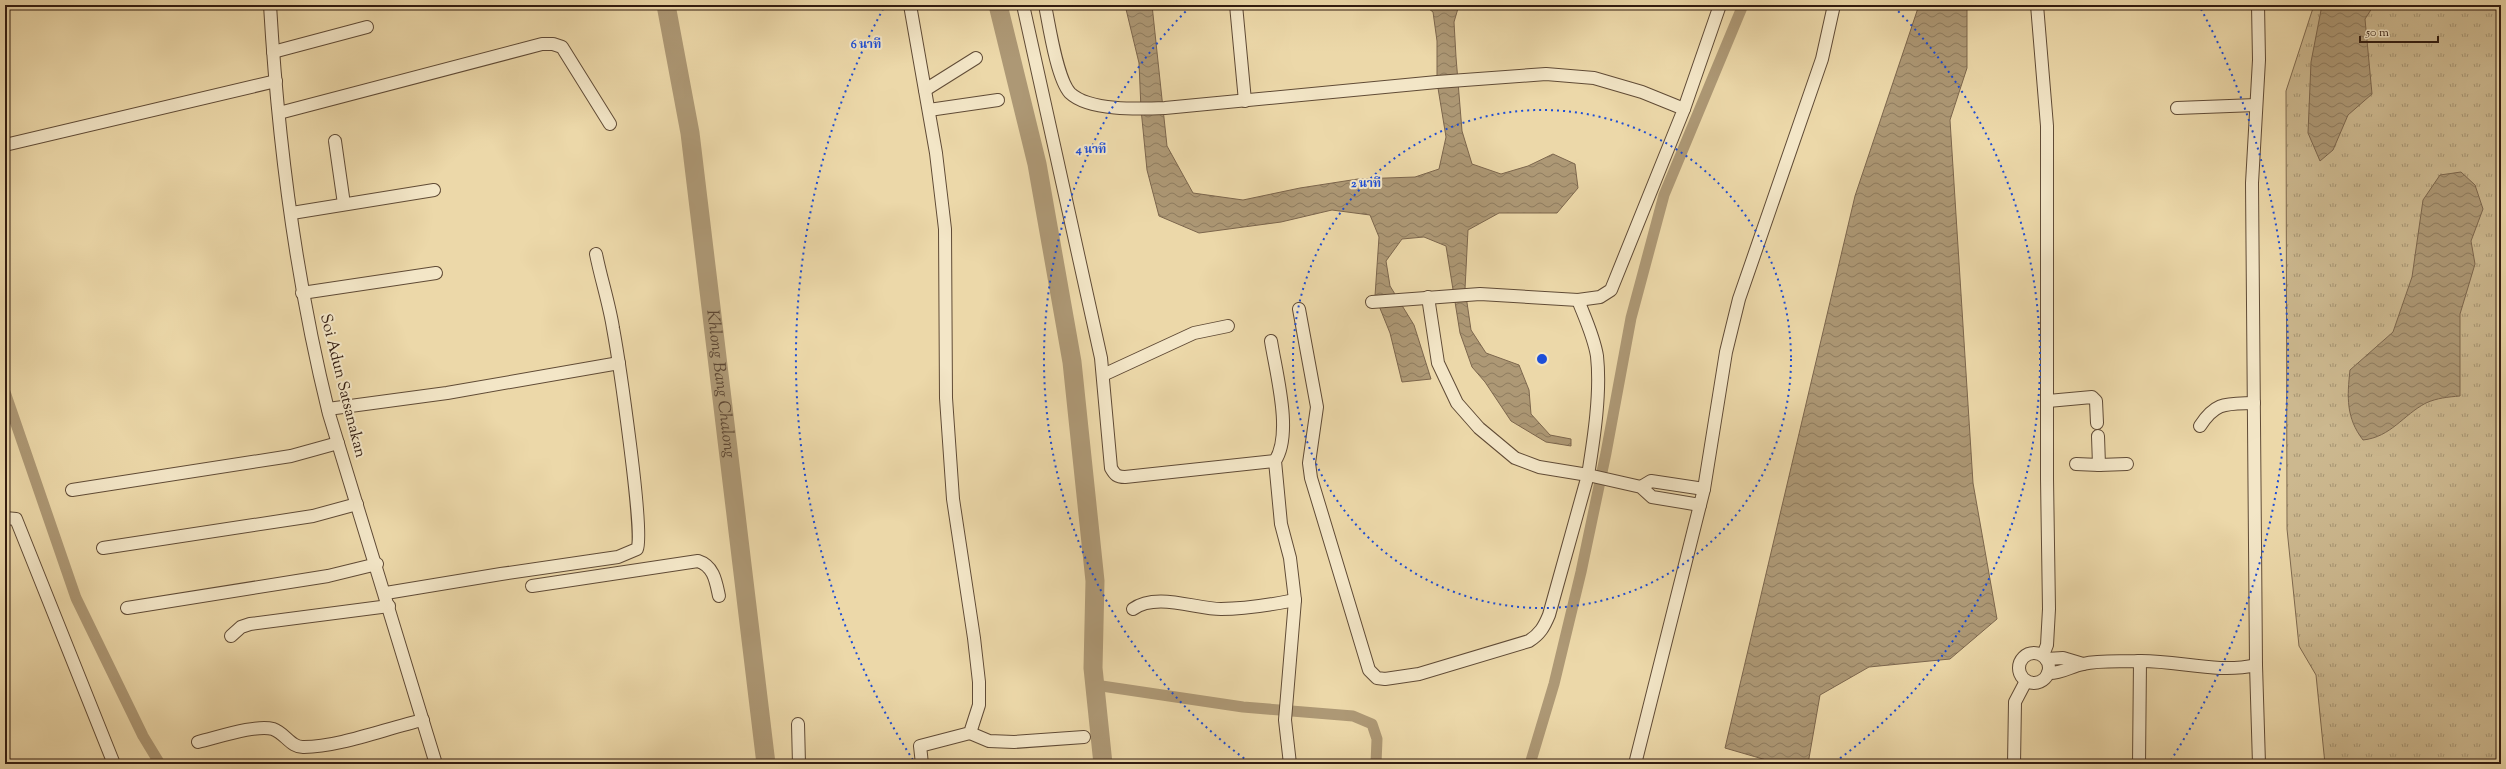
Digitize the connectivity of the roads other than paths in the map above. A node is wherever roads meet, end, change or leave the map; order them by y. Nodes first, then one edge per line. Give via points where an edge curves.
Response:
1 (270, 5) edge
2 (910, 5) edge
3 (1023, 5) edge
4 (1045, 5) edge
5 (1236, 5) edge
6 (1720, 5) edge
7 (1834, 5) edge
8 (2037, 5) edge
9 (2258, 5) edge
10 (367, 27) dead end
11 (273, 52) junction
12 (976, 58) dead end
13 (276, 81) junction
14 (925, 90) junction
15 (998, 100) dead end
16 (1245, 101) junction
17 (2256, 105) junction
18 (2176, 108) dead end
19 (1684, 109) junction
20 (929, 110) junction
21 (279, 113) junction
22 (610, 124) dead end
23 (335, 141) dead end
24 (5, 145) edge
25 (434, 190) dead end
26 (344, 204) junction
27 (292, 213) junction
28 (596, 254) dead end
29 (436, 273) dead end
30 (302, 292) junction
31 (1428, 297) junction
32 (1578, 300) junction
33 (1372, 302) dead end
34 (1299, 308) dead end
35 (1228, 326) dead end
36 (1271, 341) dead end
37 (619, 363) junction
38 (1103, 375) junction
39 (2048, 401) junction
40 (2254, 402) junction
41 (328, 410) junction
42 (2097, 423) dead end
43 (2200, 426) dead end
44 (2098, 436) dead end
45 (338, 443) junction
46 (1275, 461) junction
47 (2076, 464) dead end
48 (2127, 464) dead end
49 (2099, 465) junction
50 (1593, 476) junction
51 (1640, 487) junction
52 (1704, 489) junction
53 (72, 490) dead end
54 (357, 504) junction
55 (1700, 505) junction
56 (5, 518) edge
57 (103, 548) dead end
58 (376, 564) junction
59 (532, 586) dead end
60 (386, 593) junction
61 (720, 596) dead end
62 (1295, 600) junction
63 (389, 606) junction
64 (127, 608) dead end
65 (1133, 609) dead end
66 (231, 636) dead end
67 (2045, 657) junction
68 (2140, 661) junction
69 (2083, 664) junction
70 (2256, 665) junction
71 (2048, 673) junction
72 (2026, 681) junction
73 (423, 720) junction
74 (798, 724) dead end
75 (970, 733) junction
76 (1084, 737) dead end
77 (198, 742) dead end
78 (114, 764) edge
79 (436, 764) edge
80 (799, 764) edge
81 (922, 764) edge
82 (1290, 764) edge
83 (1635, 764) edge
84 (2014, 764) edge
85 (2139, 764) edge
86 (2259, 764) edge

1 - 11 street, Soi Adun Satsanakan
2 - 14 street
3 - 38 street via 1068,200
4 - 16 street via 1061,75 1070,92 1088,104 1141,110
5 - 16 street
6 - 19 street
7 - 52 street via 1822,59 1739,299 1726,352
8 - 39 street via 2047,126
9 - 17 street via 2259,60
10 - 11 street
11 - 13 street, Soi Adun Satsanakan
12 - 14 street
13 - 21 street, Soi Adun Satsanakan
13 - 24 street
14 - 20 street
15 - 20 street
16 - 19 street via 1546,74 1587,77 1642,92
17 - 18 street
17 - 40 street via 2252,183
19 - 32 street via 1611,290 1600,297
20 - 75 street via 945,229 946,398 953,500 979,682 979,705
21 - 22 street via 535,46 553,44 562,47
21 - 27 street, Soi Adun Satsanakan
23 - 26 street
25 - 26 street
26 - 27 street
27 - 30 street, Soi Adun Satsanakan
28 - 37 street
29 - 30 street
30 - 41 street, Soi Adun Satsanakan
31 - 32 street via 1449,298 1480,294
31 - 33 street
31 - 50 street via 1438,363 1457,403 1479,428 1515,458 1539,467
32 - 50 street via 1597,356
34 - 50 street via 1317,408 1309,463 1311,478 1369,670 1377,678 1390,679 1419,674 1529,641 1536,636 1543,629 1549,615
35 - 38 street via 1194,333
36 - 46 street via 1282,408 1283,432 1281,453
37 - 41 street via 447,393
37 - 60 street via 638,513 640,541 637,549 618,557
38 - 46 street via 1111,468 1116,476
39 - 42 street via 2093,398 2096,401
39 - 67 street via 2049,609
40 - 43 street via 2220,405 2210,411
40 - 70 street
41 - 45 street, Soi Adun Satsanakan
44 - 49 street
45 - 53 street via 291,456
45 - 54 street, Soi Adun Satsanakan
46 - 62 street via 1282,524 1290,558
47 - 49 street
48 - 49 street
50 - 51 street
51 - 52 street via 1651,481
51 - 55 street via 1652,497
52 - 55 street
54 - 57 street via 313,516
54 - 58 street, Soi Adun Satsanakan
55 - 83 street
56 - 78 street via 16,519
58 - 60 street, Soi Adun Satsanakan
58 - 64 street via 328,576
59 - 61 street via 698,561 705,563 712,572
60 - 63 street, Soi Adun Satsanakan
62 - 65 street via 1252,608 1220,609 1147,602
62 - 82 street via 1285,720
63 - 66 street via 250,624 241,627
63 - 73 street, Soi Adun Satsanakan
67 - 69 street via 2063,658
67 - 71 street
67 - 72 street via 2029,653 2021,659 2020,673
68 - 69 street
68 - 70 street via 2220,669
68 - 85 street
69 - 71 street via 2055,674
70 - 86 street
71 - 72 street via 2046,678 2036,683
72 - 84 street via 2015,702
73 - 77 street via 342,741 304,747 297,746 276,730 264,728
73 - 79 street, Soi Adun Satsanakan
74 - 80 street
75 - 76 street via 989,741 1008,742
75 - 81 street via 920,746

